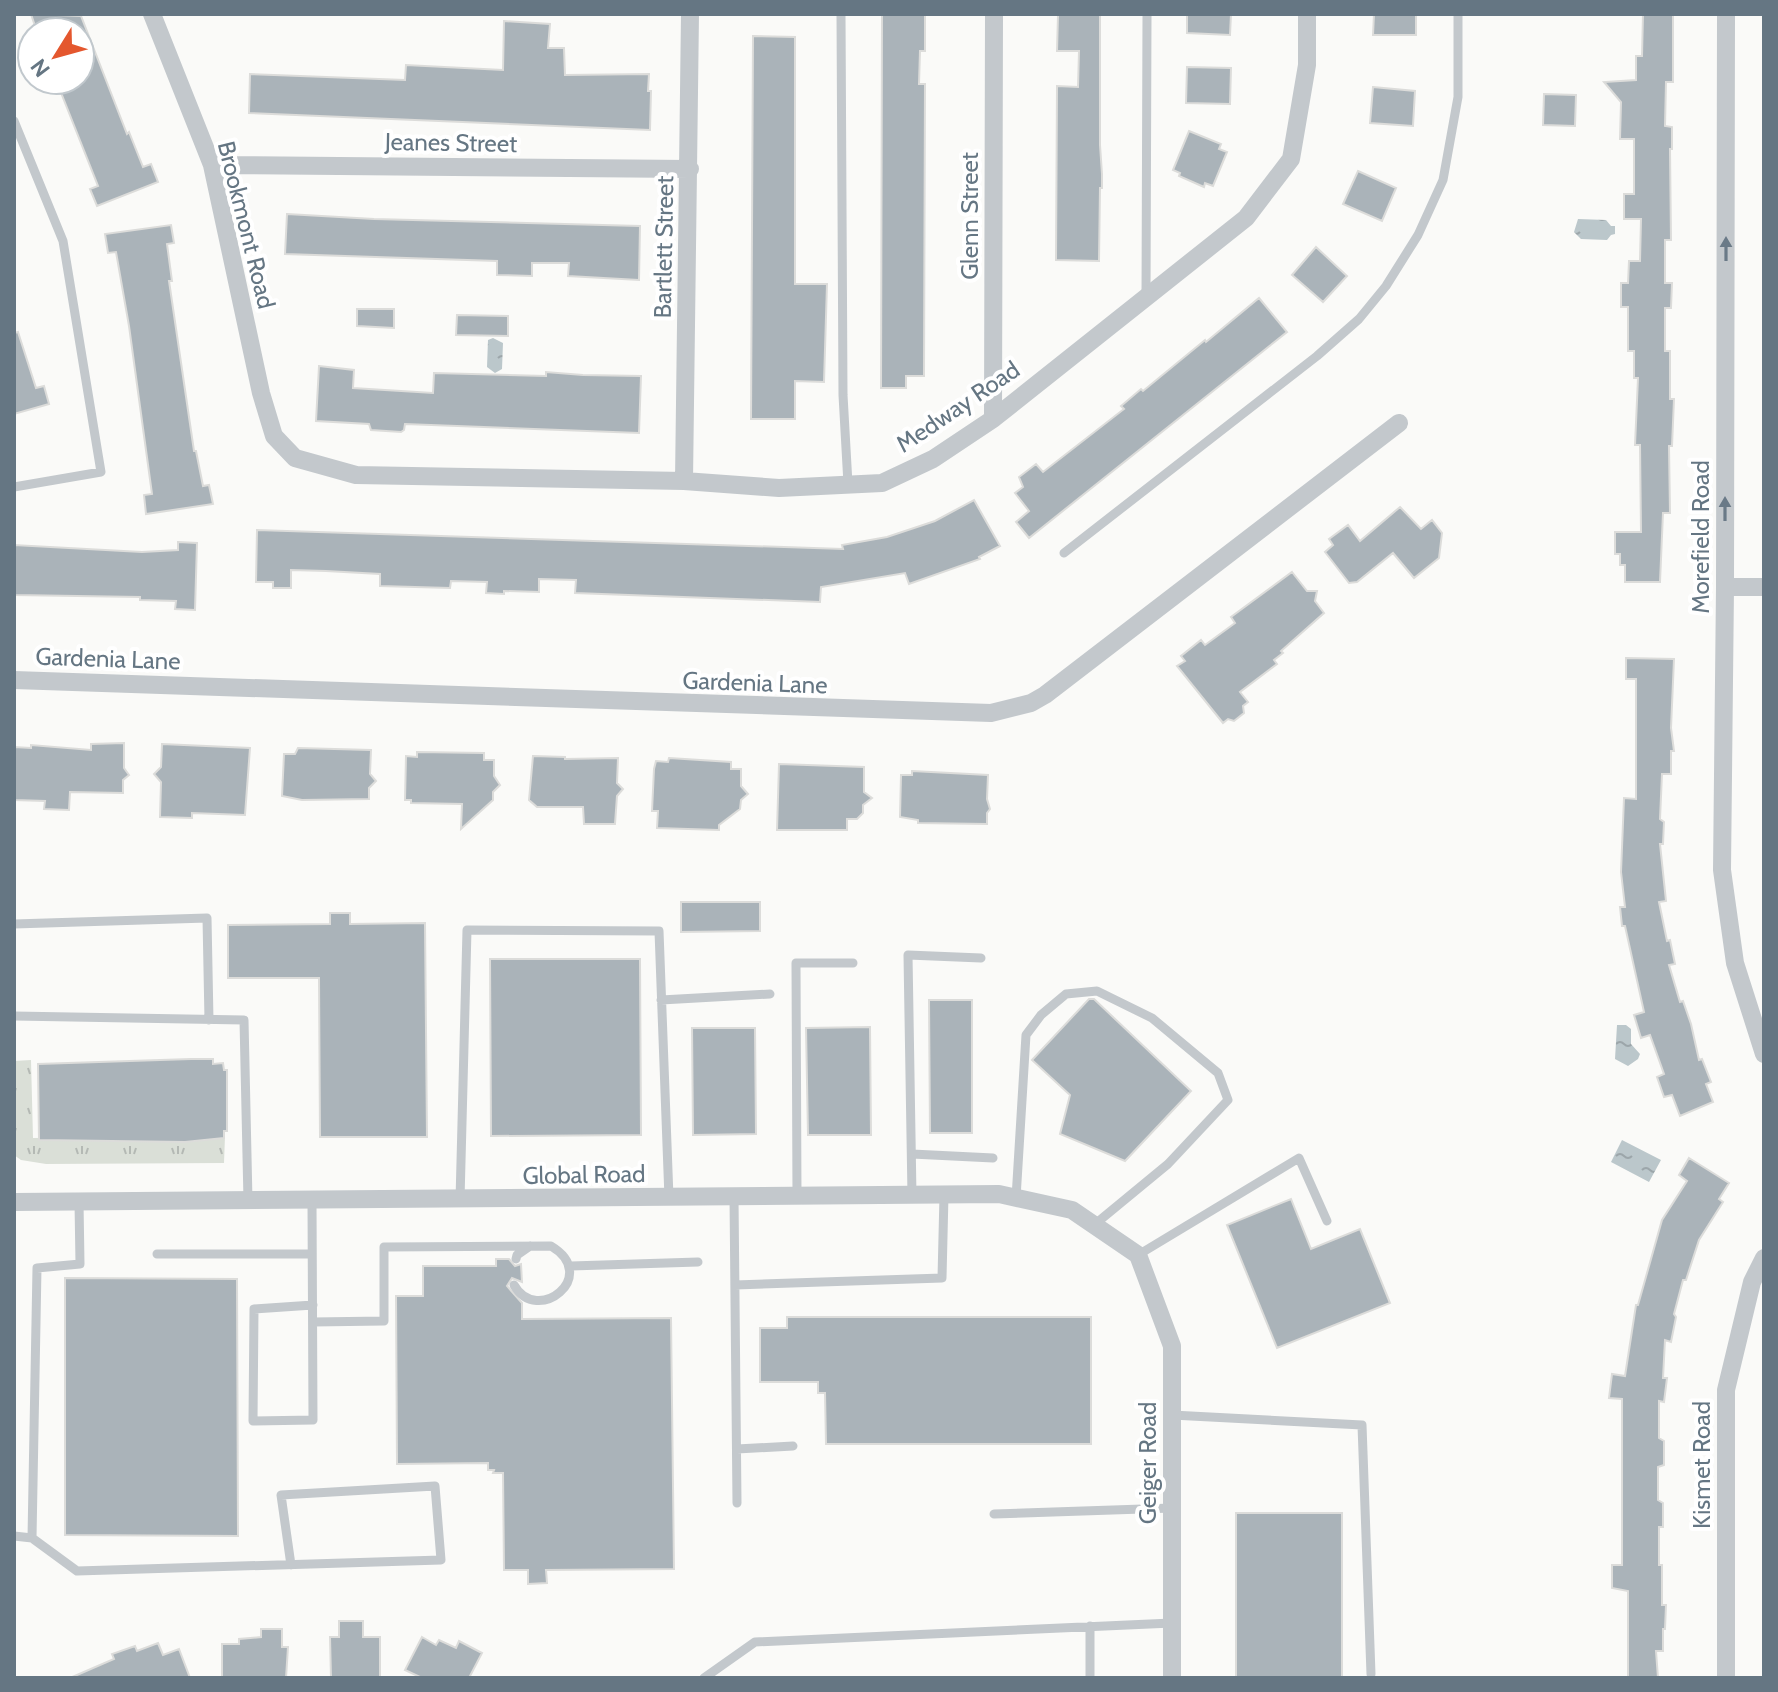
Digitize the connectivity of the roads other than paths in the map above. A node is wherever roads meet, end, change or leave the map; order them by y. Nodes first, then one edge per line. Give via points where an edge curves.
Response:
1 (152, 14) edge
2 (690, 14) edge
3 (841, 14) edge
4 (994, 14) edge
5 (1147, 14) edge
6 (1307, 14) edge
7 (1458, 14) edge
8 (1726, 14) edge
9 (14, 121) edge
10 (212, 165) junction
11 (690, 169) junction
12 (1146, 298) junction
13 (993, 419) junction
14 (1399, 423) dead end
15 (285, 448) joint
16 (684, 481) junction
17 (848, 484) junction
18 (14, 487) edge
19 (1064, 553) dead end
20 (1725, 587) junction
21 (1764, 587) edge
22 (14, 680) edge
23 (14, 924) edge
24 (981, 958) dead end
25 (853, 963) dead end
26 (770, 994) dead end
27 (661, 1000) junction
28 (14, 1016) edge
29 (209, 1020) junction
30 (1764, 1054) edge
31 (912, 1154) junction
32 (993, 1158) dead end
33 (944, 1195) junction
34 (797, 1196) junction
35 (912, 1196) junction
36 (734, 1197) junction
37 (669, 1198) junction
38 (1016, 1198) junction
39 (460, 1200) junction
40 (248, 1201) junction
41 (312, 1201) junction
42 (14, 1202) edge
43 (79, 1202) junction
44 (1327, 1221) dead end
45 (1094, 1225) junction
46 (533, 1244) junction
47 (157, 1254) dead end
48 (312, 1254) junction
49 (1138, 1255) junction
50 (1764, 1258) edge
51 (516, 1259) dead end
52 (698, 1262) dead end
53 (571, 1266) junction
54 (514, 1285) dead end
55 (735, 1285) junction
56 (313, 1305) junction
57 (313, 1322) junction
58 (1172, 1415) junction
59 (793, 1446) dead end
60 (737, 1449) junction
61 (737, 1503) dead end
62 (1172, 1508) junction
63 (994, 1514) dead end
64 (14, 1536) edge
65 (32, 1538) junction
66 (291, 1565) junction
67 (1172, 1623) junction
68 (1090, 1626) junction
69 (1371, 1674) dead end
70 (704, 1678) edge
71 (1090, 1678) edge
72 (1172, 1678) edge
73 (1726, 1678) edge

1 - 10 street, Brookmont Road
2 - 11 street, Bartlett Street
3 - 17 lane
4 - 13 street, Glenn Street
5 - 12 lane
6 - 12 street, Medway Road via 1307,65 1291,159 1246,218
7 - 19 lane via 1458,97 1443,180 1418,235 1386,286 1317,356
20 -> 8 street, Morefield Road
9 - 18 lane via 63,241 101,472
10 - 11 street, Jeanes Street
10 - 15 street, Brookmont Road via 261,393 274,436
11 - 16 street, Bartlett Street
12 - 13 street, Medway Road
13 - 17 street, Medway Road via 933,459 882,483
14 - 22 street, Gardenia Lane via 1045,695 991,713
15 - 16 street, Medway Road via 295,458 356,475
16 - 17 street, Medway Road via 779,488
20 - 21 street
20 - 30 street, Morefield Road via 1722,870 1735,963
23 - 29 lane via 207,918
24 - 31 lane via 908,955
25 - 34 lane via 796,963
26 - 27 lane
27 - 37 lane
27 - 39 lane via 659,931 467,930
28 - 29 lane
29 - 40 lane via 244,1020
31 - 32 lane
31 - 35 lane
33 - 35 street, Global Road
33 - 38 street, Global Road
33 - 55 lane via 942,1278
34 - 35 street, Global Road
34 - 36 street, Global Road
36 - 37 street, Global Road
36 - 55 lane
37 - 39 street, Global Road
38 - 45 street, Global Road via 1072,1210
38 - 45 lane via 1026,1035 1066,994 1097,991 1152,1018 1218,1073 1228,1100 1168,1164
39 - 41 street, Global Road
40 - 41 street, Global Road
40 - 43 street, Global Road
41 - 48 lane
42 - 43 street, Global Road
43 - 65 lane via 80,1264 37,1268
44 - 49 lane via 1299,1158
45 - 49 street, Global Road
46 - 51 lane
46 - 53 lane via 551,1246
46 - 57 lane via 384,1247 384,1321
47 - 48 lane
48 - 56 lane
49 - 58 street, Geiger Road via 1172,1346
50 - 73 street, Kismet Road via 1752,1282 1726,1390
52 - 53 lane
53 - 54 lane via 569,1281 558,1296 543,1302 527,1298
55 - 60 lane
56 - 57 lane
56 - 57 lane via 254,1309 253,1421 313,1420
58 - 62 street, Geiger Road
58 - 69 lane via 1362,1425
59 - 60 lane
60 - 61 lane
62 - 63 lane
62 - 67 street, Geiger Road
64 - 65 lane
65 - 66 lane via 77,1571
66 - 66 lane via 441,1560 435,1486 281,1495
67 - 68 lane
67 - 72 street, Geiger Road
68 - 70 lane via 755,1642
68 - 71 lane

